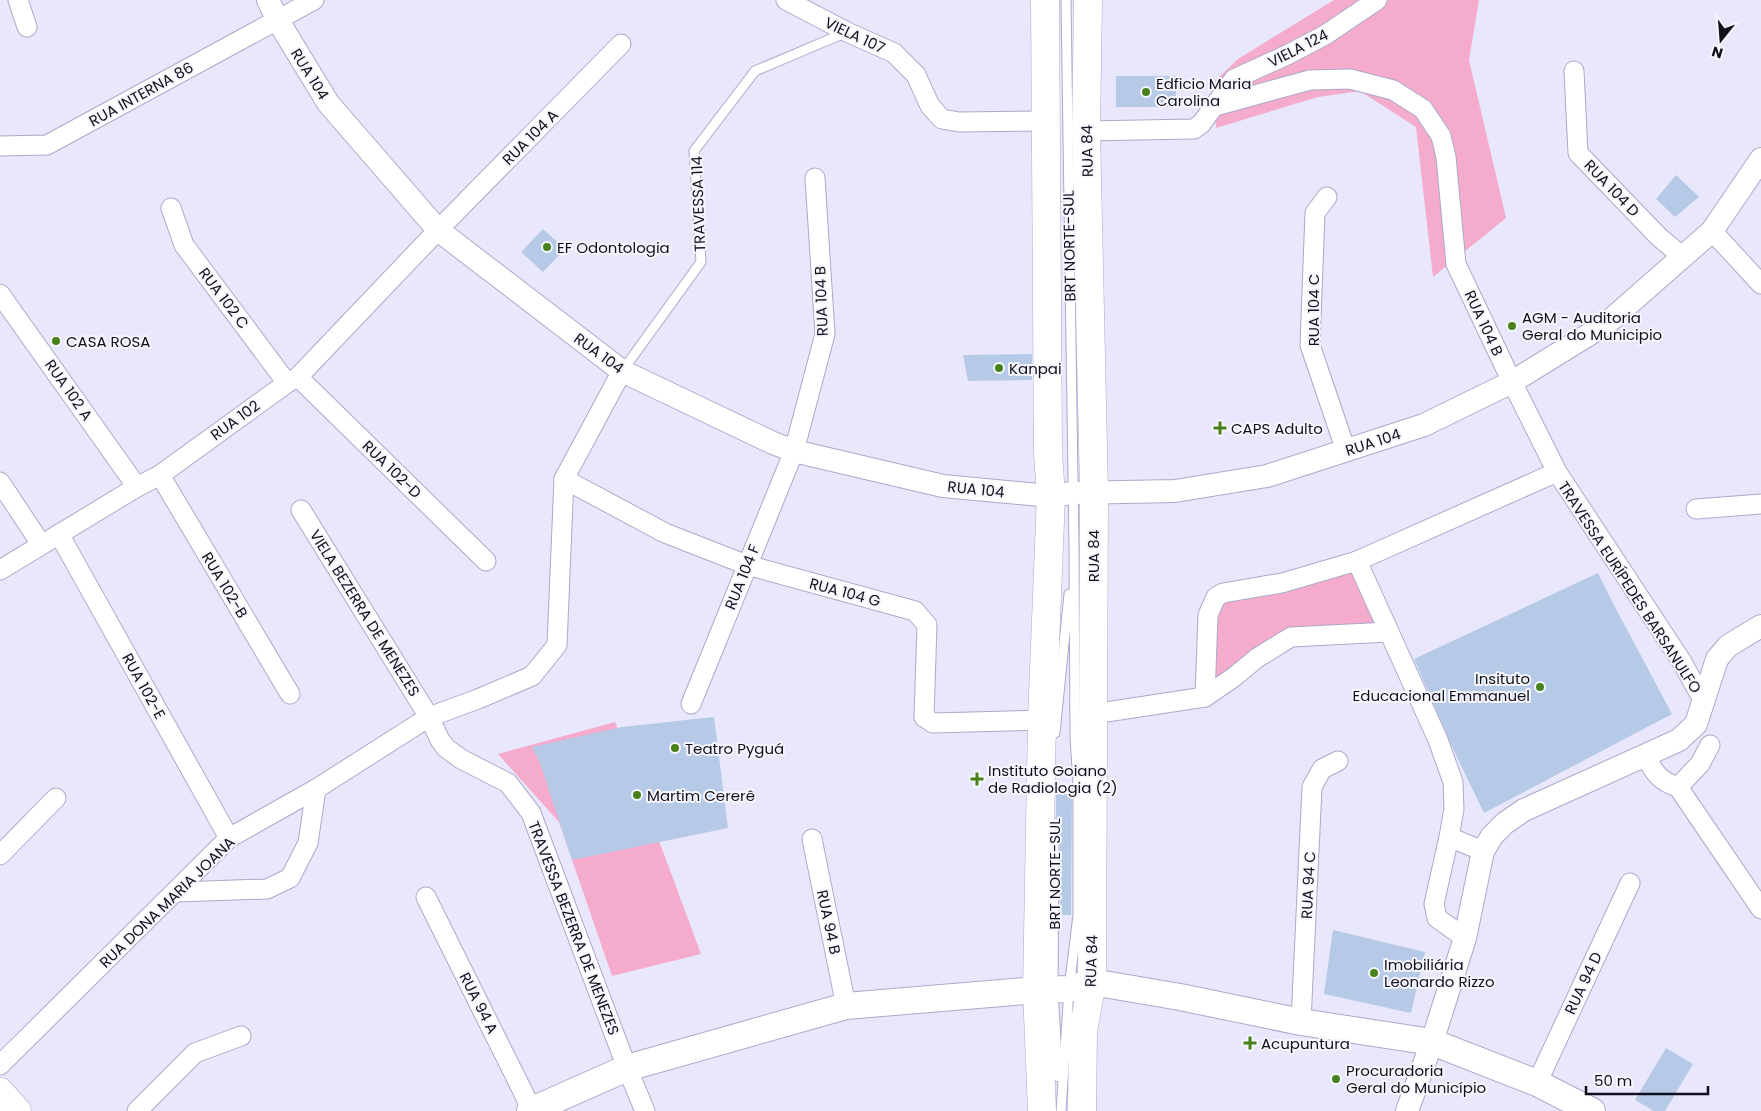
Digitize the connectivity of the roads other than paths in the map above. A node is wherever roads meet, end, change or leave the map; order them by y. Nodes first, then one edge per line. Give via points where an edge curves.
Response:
1 (18, 0) edge
2 (314, 0) edge
3 (786, 0) edge
4 (1045, 0) edge
5 (1066, 0) edge
6 (1088, 0) edge
7 (1377, 0) edge
8 (272, 10) edge
9 (27, 27) dead end
10 (847, 32) junction
11 (621, 44) dead end
12 (1574, 72) dead end
13 (1215, 106) junction
14 (1045, 121) junction
15 (1086, 131) junction
16 (0, 146) edge
17 (1761, 159) edge
18 (815, 178) dead end
19 (1327, 197) dead end
20 (171, 208) dead end
21 (438, 230) junction
22 (1712, 231) junction
23 (1683, 257) junction
24 (1761, 284) edge
25 (0, 294) edge
26 (622, 371) junction
27 (292, 380) junction
28 (1512, 382) junction
29 (794, 451) junction
30 (1346, 451) junction
31 (1557, 472) junction
32 (160, 475) junction
33 (564, 479) junction
34 (0, 482) edge
35 (137, 487) junction
36 (1072, 494) junction
37 (1761, 504) edge
38 (1696, 509) dead end
39 (301, 510) dead end
40 (59, 534) junction
41 (41, 544) junction
42 (1074, 547) junction
43 (486, 561) dead end
44 (1357, 561) junction
45 (747, 565) junction
46 (0, 570) edge
47 (1761, 626) edge
48 (1389, 632) junction
49 (290, 694) dead end
50 (1205, 697) junction
51 (1704, 702) junction
52 (691, 704) dead end
53 (1093, 714) junction
54 (429, 717) junction
55 (1048, 729) junction
56 (1710, 745) dead end
57 (1645, 756) junction
58 (1338, 761) dead end
59 (1678, 787) junction
60 (316, 789) junction
61 (56, 798) dead end
62 (1054, 815) dead end
63 (229, 838) junction
64 (1450, 838) junction
65 (812, 839) dead end
66 (1483, 851) junction
67 (0, 855) edge
68 (1630, 883) dead end
69 (177, 892) junction
70 (426, 896) dead end
71 (1761, 909) edge
72 (1465, 938) junction
73 (1063, 987) junction
74 (846, 1006) junction
75 (1302, 1022) junction
76 (241, 1036) dead end
77 (1432, 1042) junction
78 (0, 1064) edge
79 (627, 1068) junction
80 (1537, 1083) junction
81 (0, 1092) edge
82 (531, 1110) edge
83 (17, 1111) edge
84 (138, 1111) edge
85 (645, 1111) edge
86 (1042, 1111) edge
87 (1060, 1111) edge
88 (1082, 1111) edge
89 (1407, 1111) edge
90 (1592, 1111) edge

1 - 9 street
2 - 8 street
3 - 10 street, VIELA 107
4 - 14 main road, RUA 84
5 - 36 lane, BRT NORTE-SUL
6 - 15 main road, RUA 84
7 - 13 street, VIELA 124 via 1325,35 1234,79
8 - 16 street, RUA INTERNA 86 via 47,145
8 - 21 street, RUA 104 via 328,103
10 - 14 street, VIELA 107 via 894,54 916,75 930,106 942,119 959,122
10 - 26 lane, TRAVESSA 114 via 755,71 694,151 701,262
11 - 21 street, RUA 104 A
12 - 23 street, RUA 104 D via 1578,153 1659,237
13 - 15 street, VIELA 124 via 1194,129
13 - 28 street, RUA 104 B via 1310,80 1350,79 1393,90 1423,109 1441,136 1446,157 1456,264
14 - 36 main road, RUA 84 via 1048,453
15 - 36 main road, RUA 84
17 - 22 street, RUA 104
18 - 29 street, RUA 104 B via 825,334
19 - 30 street, RUA 104 C via 1315,213 1310,345
20 - 27 street, RUA 102 C via 184,245
21 - 26 street, RUA 104
21 - 27 street, RUA 102
22 - 23 street, RUA 104
22 - 24 street
23 - 28 street, RUA 104 via 1606,324
25 - 35 street, RUA 102 A
26 - 29 street, RUA 104
26 - 33 street
27 - 32 street, RUA 102
27 - 43 street, RUA 102-D
28 - 30 street, RUA 104 via 1424,425
28 - 31 street, TRAVESSA EURÍPEDES BARSANULFO
29 - 36 street, RUA 104 via 943,486
29 - 45 street, RUA 104 F
30 - 36 street, RUA 104 via 1266,476 1175,491
31 - 44 street, TRAVESSA EURÍPEDES BARSANULFO
31 - 51 street, TRAVESSA EURÍPEDES BARSANULFO via 1682,662
32 - 35 street, RUA 102
32 - 49 street, RUA 102-B
33 - 45 street, RUA 104 G via 665,533
33 - 54 street via 557,645 532,676
34 - 41 street
35 - 40 street, RUA 102
36 - 42 lane, BRT NORTE-SUL
36 - 53 main road, RUA 84
36 - 55 main road, RUA 84
37 - 38 street
39 - 54 street, VIELA BEZERRA DE MENEZES
40 - 41 street, RUA 102
40 - 63 street, RUA 102-E
41 - 46 street, RUA 102
42 - 55 lane
42 - 73 lane, BRT NORTE-SUL via 1078,916
44 - 48 street
44 - 50 street, TRAVESSA EURÍPEDES BARSANULFO via 1282,583 1216,597 1208,614
45 - 52 street, RUA 104 F
45 - 55 street, RUA 104 G via 915,611 928,625 924,717 932,723
47 - 51 street via 1728,646 1717,659
48 - 50 street via 1291,638 1257,658
48 - 64 street via 1438,740 1452,782 1454,809
50 - 53 street
51 - 57 street via 1696,724 1688,732 1679,740
53 - 73 main road, RUA 84
54 - 60 street, RUA DONA MARIA JOANA
54 - 79 street, TRAVESSA BEZERRA DE MENEZES via 446,748 508,783 531,813
55 - 73 main road, RUA 84
56 - 59 street via 1700,764
57 - 59 street via 1661,780
57 - 66 street via 1524,810 1498,829
58 - 75 street, RUA 94 C via 1322,769 1312,787
59 - 71 street
60 - 63 street, RUA DONA MARIA JOANA
60 - 69 street via 308,843 290,878 268,889
61 - 67 street
62 - 73 lane, BRT NORTE-SUL
63 - 69 street, RUA DONA MARIA JOANA
64 - 66 street
64 - 72 street via 1434,904 1437,918
65 - 74 street, RUA 94 B
66 - 72 street
68 - 80 street, RUA 94 D
69 - 78 street, RUA DONA MARIA JOANA
70 - 82 street, RUA 94 A
72 - 77 street
73 - 74 main road
73 - 75 main road via 1180,997
73 - 86 main road, RUA 84
73 - 87 lane, BRT NORTE-SUL
73 - 87 lane, BRT NORTE-SUL
73 - 88 main road, RUA 84 via 1084,1031
74 - 79 main road
75 - 77 main road
76 - 84 street via 195,1053
77 - 80 main road
77 - 89 street
79 - 82 main road
79 - 85 street, TRAVESSA BEZERRA DE MENEZES
80 - 90 main road
81 - 83 main road

